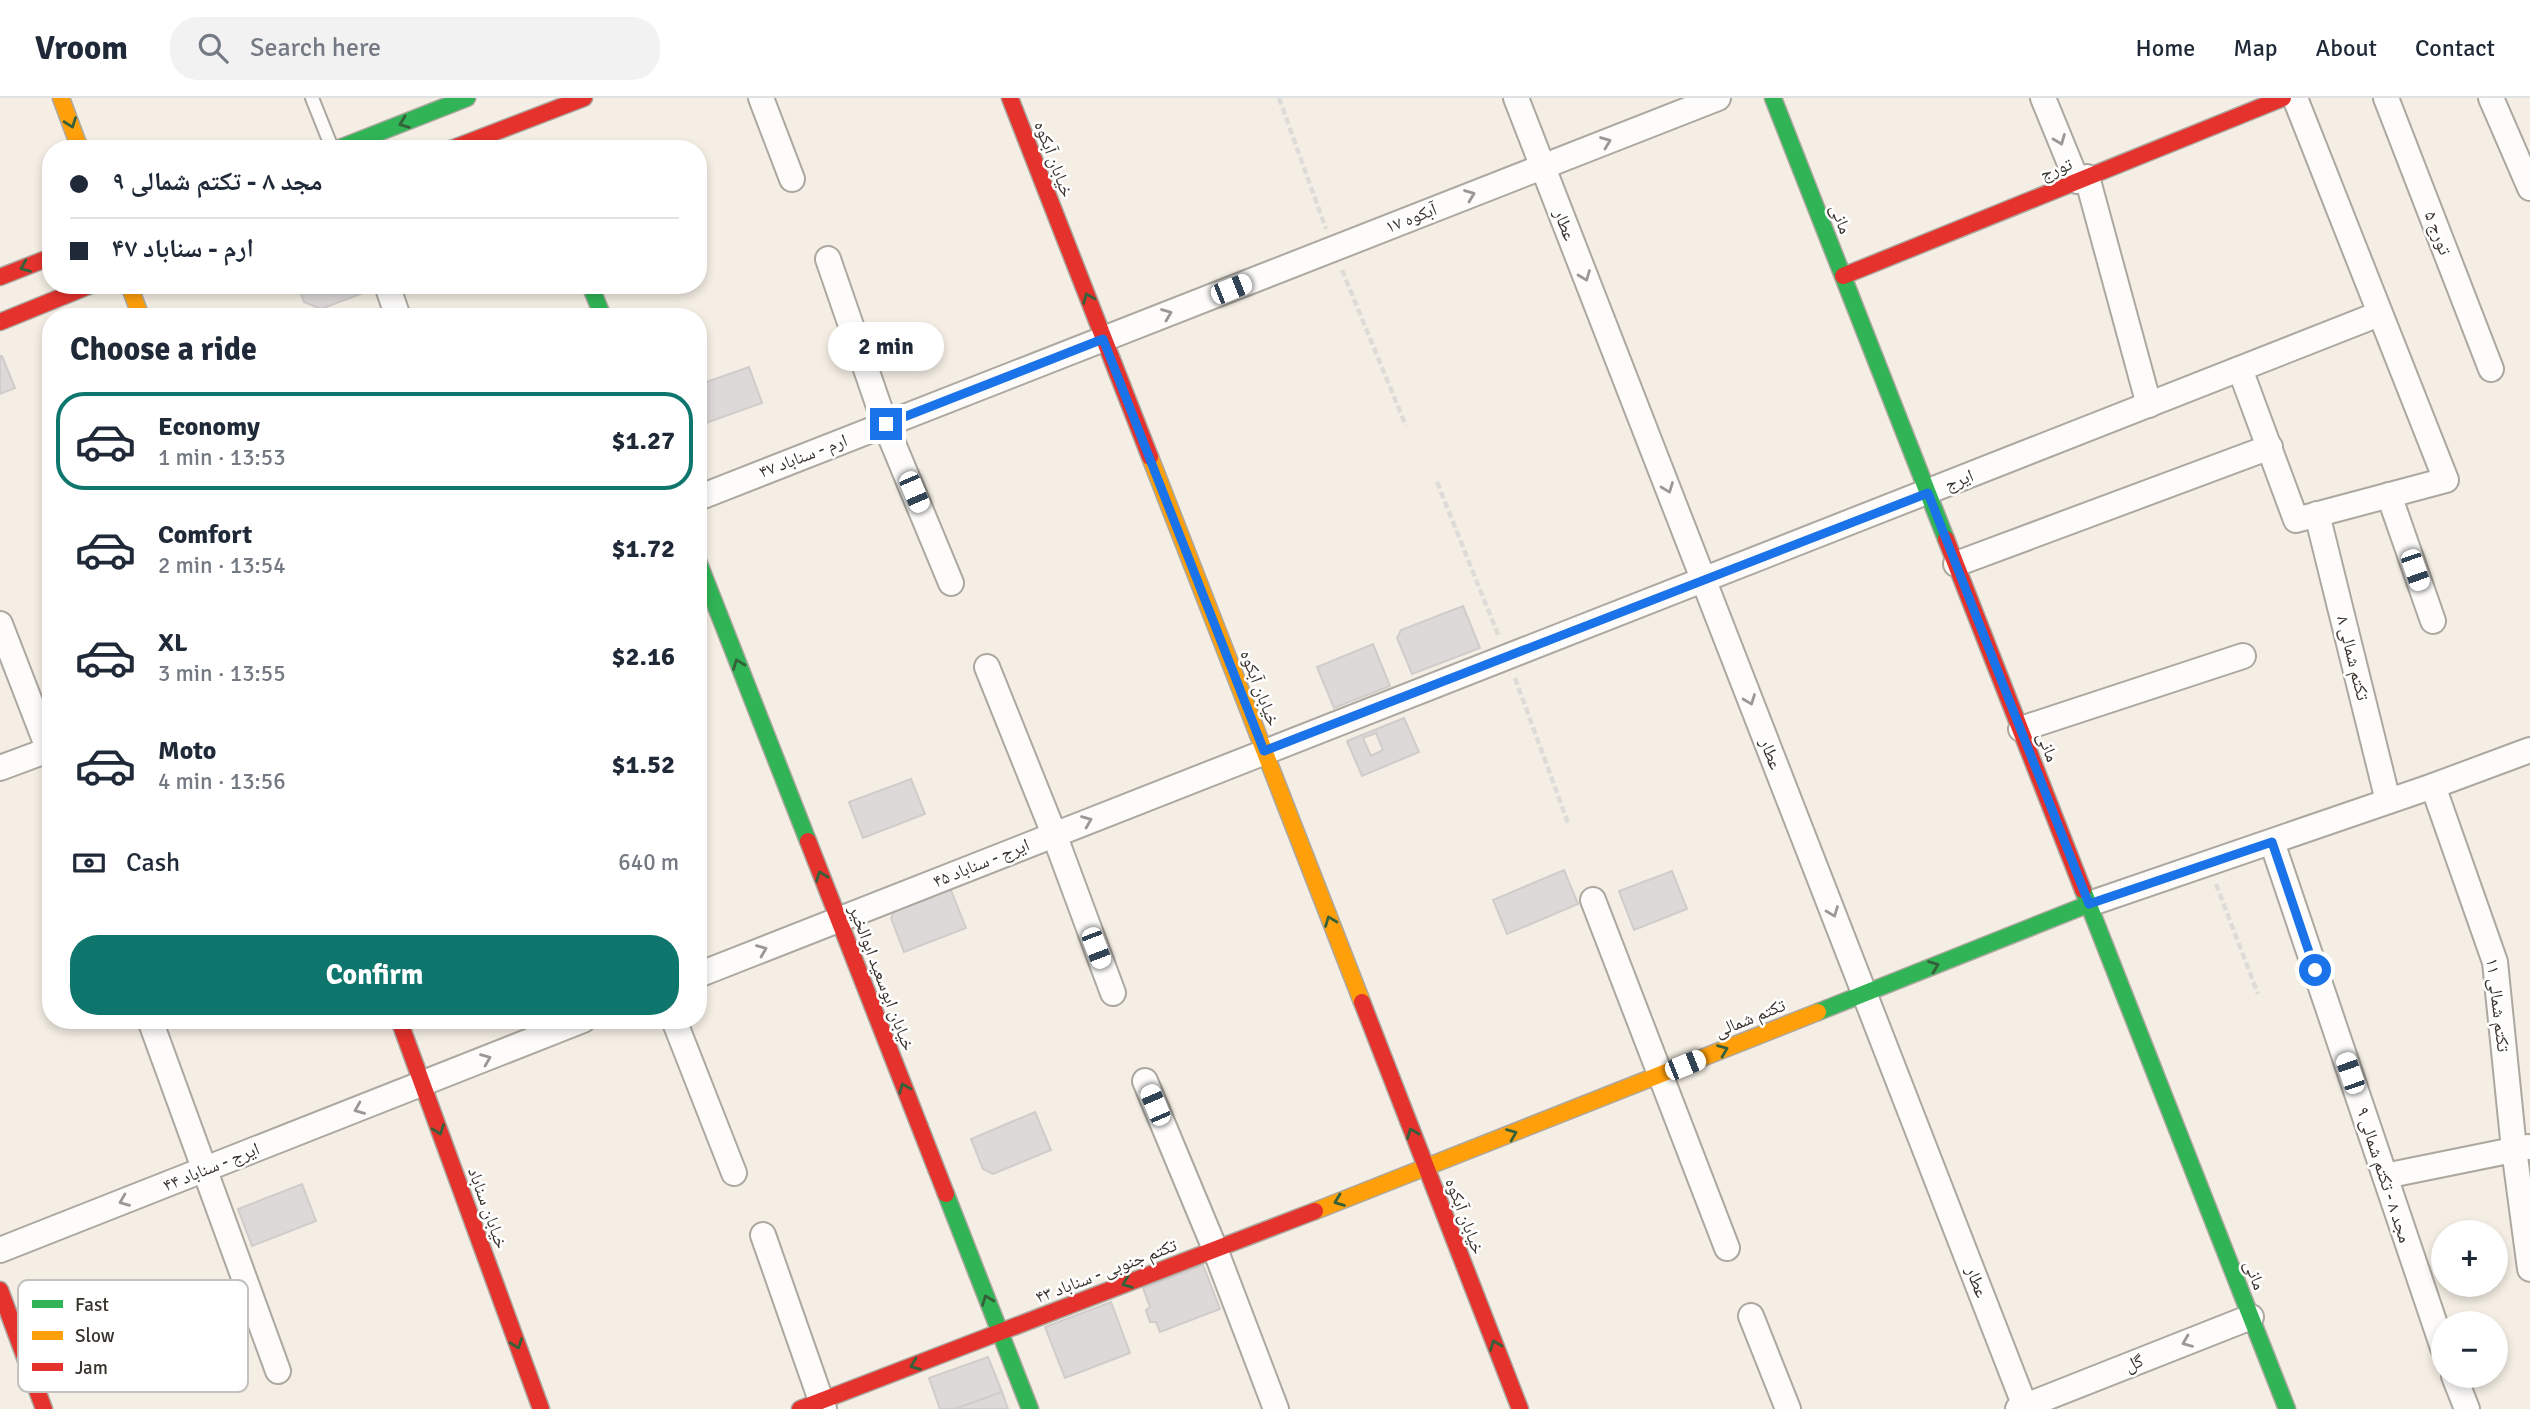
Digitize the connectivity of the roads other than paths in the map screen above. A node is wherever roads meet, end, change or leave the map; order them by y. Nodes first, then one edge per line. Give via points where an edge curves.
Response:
1 (61, 98) edge
2 (312, 98) edge
3 (467, 98) edge
4 (584, 98) edge
5 (761, 98) edge
6 (1010, 98) edge
7 (1516, 98) edge
8 (1718, 98) edge
9 (1773, 98) edge
10 (2043, 98) edge
11 (2295, 98) edge
12 (2386, 98) edge
13 (2491, 98) edge
14 (2267, 101) edge
15 (526, 120) junction
16 (534, 139) dead end
17 (77, 140) edge
18 (328, 140) edge
19 (360, 140) edge
20 (474, 140) edge
21 (1543, 167) junction
22 (792, 179) dead end
23 (2082, 179) junction
24 (2530, 188) edge
25 (828, 259) dead end
26 (42, 261) edge
27 (1843, 276) junction
28 (0, 277) edge
29 (69, 294) edge
30 (2379, 314) junction
31 (0, 322) edge
32 (1103, 339) junction
33 (2241, 369) junction
34 (2491, 369) dead end
35 (2149, 405) junction
36 (886, 424) junction
37 (2270, 447) junction
38 (1928, 493) junction
39 (707, 494) edge
40 (2389, 495) junction
41 (2317, 514) junction
42 (1956, 564) junction
43 (1703, 580) junction
44 (951, 583) dead end
45 (707, 584) edge
46 (2433, 621) dead end
47 (0, 624) edge
48 (2243, 656) dead end
49 (987, 667) dead end
50 (2021, 729) junction
51 (42, 732) edge
52 (2530, 750) edge
53 (1264, 751) junction
54 (42, 755) edge
55 (0, 768) edge
56 (2433, 786) junction
57 (2388, 801) junction
58 (1054, 834) junction
59 (2272, 842) junction
60 (1593, 900) dead end
61 (2089, 904) junction
62 (838, 919) junction
63 (707, 971) edge
64 (1114, 993) dead end
65 (1864, 994) junction
66 (153, 1029) edge
67 (402, 1029) edge
68 (560, 1029) edge
69 (678, 1029) edge
70 (1659, 1075) junction
71 (1145, 1082) dead end
72 (422, 1084) junction
73 (2522, 1148) edge
74 (1426, 1168) junction
75 (204, 1170) junction
76 (734, 1173) dead end
77 (2385, 1175) junction
78 (763, 1235) dead end
79 (1727, 1248) dead end
80 (1215, 1249) junction
81 (0, 1250) edge
82 (2530, 1269) edge
83 (244, 1280) edge
84 (0, 1290) edge
85 (248, 1290) edge
86 (2431, 1312) edge
87 (1751, 1315) dead end
88 (2251, 1317) junction
89 (1000, 1332) junction
90 (18, 1339) edge
91 (278, 1371) dead end
92 (2459, 1388) edge
93 (38, 1392) edge
94 (815, 1406) edge
95 (2023, 1408) edge
96 (44, 1409) edge
97 (541, 1409) edge
98 (1030, 1409) edge
99 (1276, 1409) edge
100 (1520, 1409) edge
101 (1788, 1409) edge
102 (2287, 1409) edge
103 (2468, 1409) edge

1 -> 17 street
2 - 18 lane
3 -> 19 street
4 - 15 street
5 - 22 street
32 -> 6 street, خیابان آبکوه
7 - 21 street, عطار
21 -> 8 street, آبکوه ۱۷
9 - 27 street, مانی
10 -> 23 street
11 - 30 street
12 - 34 street, تورج ۵
13 - 24 street
14 - 23 street, تورج
15 - 16 street
15 - 20 street
32 -> 21 street, آبکوه ۱۷
21 -> 43 street, عطار
23 - 27 street, تورج
23 - 35 street
25 - 36 street
26 -> 28 street
27 - 38 street, مانی
29 - 31 street
30 - 33 street, ایرج
30 - 40 street via 2446,480
32 - 36 street, ارم - سناباد ۴۷
32 - 53 street, خیابان آبکوه
33 - 35 street, ایرج
33 - 37 street
35 - 38 street, ایرج
36 - 39 street, ارم - سناباد ۴۷
36 - 44 street
37 - 41 street via 2296,520
37 - 42 street
38 - 42 street, مانی
38 - 43 street, ایرج
40 - 41 street
40 - 46 street
41 - 57 street, تکتم شمالی ۸
42 - 50 street, مانی
43 - 53 street, ایرج
43 -> 65 street, عطار
62 -> 45 street, خیابان ابوسعید ابوالخیر
47 - 51 street
48 - 50 street
49 - 58 street
50 - 61 street, مانی
52 - 56 street
58 -> 53 street, ایرج - سناباد ۴۵
74 -> 53 street, خیابان آبکوه
54 - 55 street
56 - 57 street
56 - 73 street, تکتم شمالی ۱۱ via 2495,962
57 - 59 street
58 - 62 street, ایرج - سناباد ۴۵
58 - 64 street
59 - 61 street
59 - 77 street, مجد ۸ - تکتم شمالی ۹
60 - 70 street
65 -> 61 street, تکتم شمالی
61 - 88 street, مانی
63 -> 62 street, ایرج - سناباد ۴۵
89 -> 62 street, خیابان ابوسعید ابوالخیر
70 -> 65 street, تکتم شمالی
65 - 95 street, عطار
66 - 75 street
67 - 72 street, خیابان سناباد
72 -> 68 street
69 - 76 street
74 -> 70 street, تکتم شمالی
70 - 79 street
71 - 80 street
72 -> 75 street, ایرج - سناباد ۴۴
72 -> 97 street, خیابان سناباد
73 - 77 street
73 - 82 street, تکتم شمالی ۱۱
74 -> 80 street, تکتم جنوبی - سناباد ۴۳
100 -> 74 street, خیابان آبکوه
75 -> 81 street, ایرج - سناباد ۴۴
75 - 83 street
77 - 86 street, مجد ۸ - تکتم شمالی ۹
78 - 94 street
80 -> 89 street, تکتم جنوبی - سناباد ۴۳
80 - 99 street
84 - 90 street
85 - 91 street
87 - 101 street
88 -> 95 street, گل
88 - 102 street, مانی
89 -> 94 street, تکتم جنوبی - سناباد ۴۳
89 - 98 street, خیابان ابوسعید ابوالخیر
92 - 103 street
93 - 96 street

